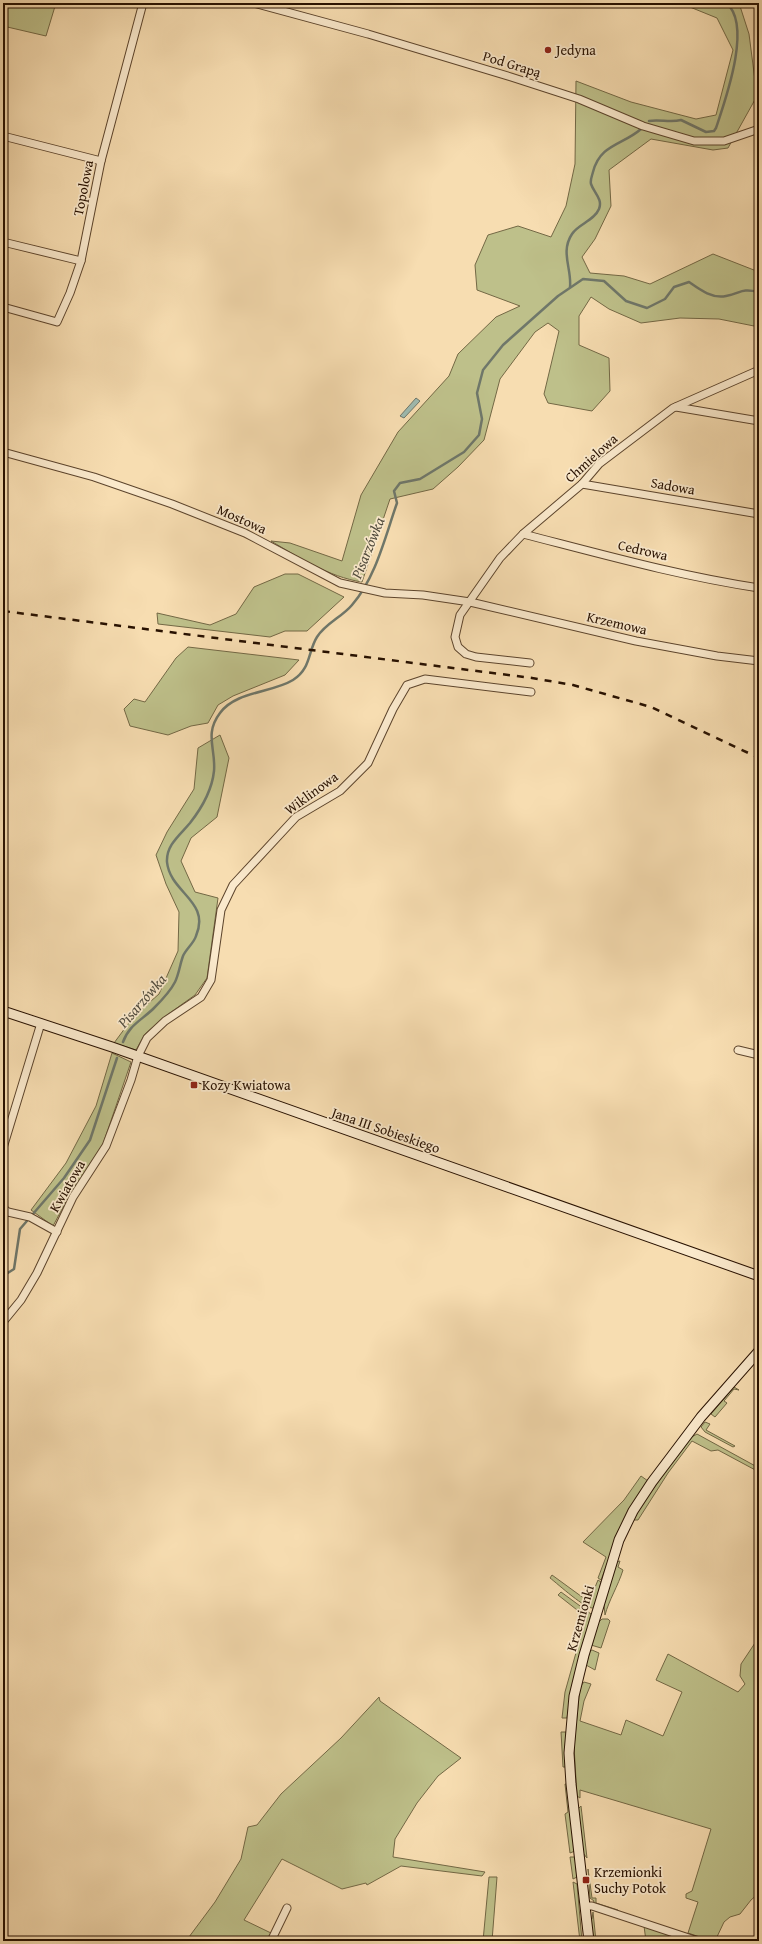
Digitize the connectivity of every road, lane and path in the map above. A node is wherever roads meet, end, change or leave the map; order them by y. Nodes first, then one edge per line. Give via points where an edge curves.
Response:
1 (143, 3) edge
2 (254, 3) edge
3 (759, 129) edge
4 (3, 136) edge
5 (101, 161) junction
6 (3, 242) edge
7 (81, 261) junction
8 (3, 307) edge
9 (759, 370) edge
10 (676, 407) junction
11 (759, 421) edge
12 (3, 452) edge
13 (582, 484) junction
14 (759, 514) edge
15 (523, 534) junction
16 (759, 588) edge
17 (470, 602) junction
18 (759, 661) edge
19 (530, 663) dead end
20 (531, 692) dead end
21 (3, 1011) edge
22 (41, 1023) junction
23 (738, 1050) dead end
24 (759, 1055) edge
25 (138, 1056) junction
26 (3, 1148) edge
27 (3, 1208) edge
28 (57, 1232) junction
29 (759, 1276) edge
30 (3, 1322) edge
31 (759, 1351) edge
32 (585, 1906) junction
33 (287, 1908) dead end
34 (271, 1941) edge
35 (589, 1941) edge
36 (698, 1941) edge

1 - 5 street, Topolowa
2 - 3 street, Pod Grapą via 511,77 579,99 643,126 694,141 724,141
4 - 5 street
5 - 7 street, Topolowa
6 - 7 street
7 - 8 street, Topolowa via 56,322
9 - 10 street, Chmielowa
10 - 11 street
10 - 13 street, Chmielowa via 599,464
12 - 17 street, Mostowa via 94,477 179,507 245,533 340,583 385,593 423,595
13 - 14 street, Sadowa
13 - 15 street, Chmielowa
15 - 16 street, Cedrowa via 634,562
15 - 17 street, Chmielowa via 500,558
17 - 18 street, Krzemowa via 636,641
17 - 19 street via 460,615 455,637 458,647 466,654 476,657
20 - 25 street, Wiklinowa via 425,679 407,685 368,762 340,791 296,817 233,885 221,910 211,980 201,997 165,1021 147,1038
21 - 22 street, Jana III Sobieskiego
22 - 25 street, Jana III Sobieskiego
22 - 26 street
23 - 24 street
25 - 28 street, Kwiatowa via 106,1146 73,1197
25 - 29 street, Jana III Sobieskiego
27 - 28 street via 8,1212 30,1217
28 - 30 street, Kwiatowa via 21,1300
31 - 32 street, Krzemionki via 710,1406 644,1493 623,1530 609,1569 579,1673 569,1735 571,1784
32 - 35 street, Krzemionki
32 - 36 street via 592,1906
33 - 34 street

